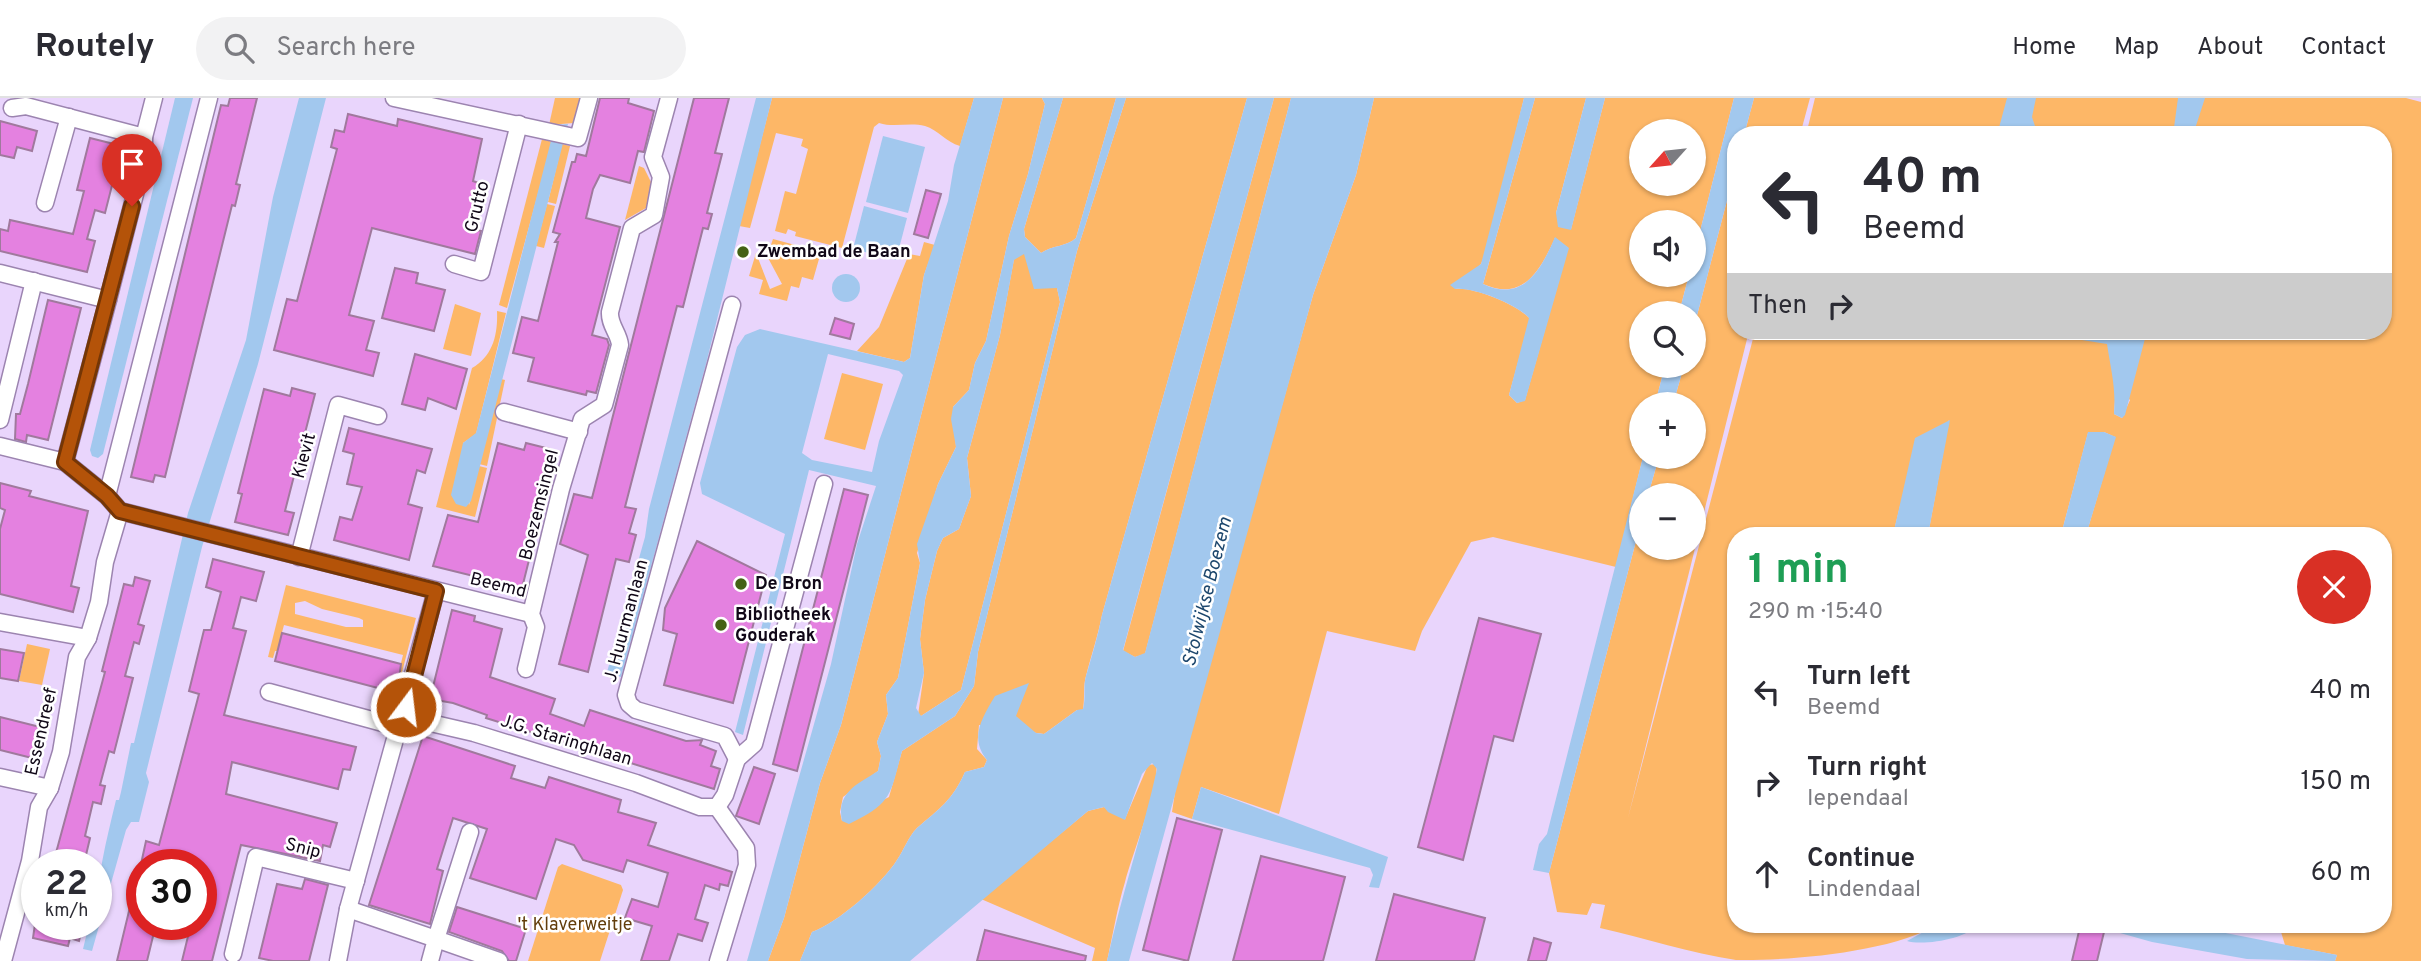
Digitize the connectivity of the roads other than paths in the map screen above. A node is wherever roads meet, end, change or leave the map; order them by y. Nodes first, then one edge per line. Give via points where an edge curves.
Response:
1 (154, 98) edge
2 (209, 98) edge
3 (394, 98) edge
4 (589, 98) edge
5 (668, 98) edge
6 (12, 108) dead end
7 (69, 117) junction
8 (519, 124) junction
9 (144, 137) junction
10 (46, 203) dead end
11 (454, 264) dead end
12 (0, 274) edge
13 (34, 281) junction
14 (108, 299) junction
15 (732, 305) dead end
16 (504, 412) dead end
17 (379, 416) dead end
18 (0, 420) edge
19 (579, 432) junction
20 (0, 446) edge
21 (65, 462) junction
22 (824, 484) dead end
23 (107, 496) junction
24 (120, 511) junction
25 (299, 557) junction
26 (436, 591) junction
27 (531, 614) junction
28 (0, 621) edge
29 (88, 638) junction
30 (526, 668) dead end
31 (269, 692) dead end
32 (402, 721) junction
33 (737, 759) junction
34 (0, 777) edge
35 (50, 788) junction
36 (717, 807) junction
37 (470, 832) dead end
38 (356, 881) junction
39 (348, 909) junction
40 (6, 929) edge
41 (436, 939) junction
42 (233, 954) dead end
43 (3, 961) edge
44 (338, 961) edge
45 (430, 961) edge
46 (499, 961) edge
47 (718, 961) edge

1 - 9 street
2 - 23 street
3 - 8 street
4 - 8 street via 578,138
5 - 19 street, Boezemsingel via 653,157 662,177 656,208 654,215 632,228 610,312 620,345 604,405 582,419
6 - 7 street via 26,106
7 - 9 street
7 - 10 street
8 - 11 street, Grutto via 481,272
9 - 14 street via 144,159
12 - 13 street
13 - 14 street
13 - 18 street
14 - 21 street
15 - 33 street, J. Huurmanlaan via 626,695 635,710 725,736
16 - 19 street, Boezemsingel
17 - 25 street, Kievit via 338,405
19 - 27 street, Boezemsingel
20 - 21 street
21 - 23 street
22 - 33 street via 754,744
23 - 24 street
24 - 25 street, Beemd
24 - 29 street, Essendreef
25 - 26 street, Beemd
26 - 27 street, Beemd
26 - 32 street
27 - 30 street, Boezemsingel via 536,627
28 - 29 street
29 - 35 street, Essendreef via 77,657 61,752
31 - 32 street via 383,723
32 - 36 street, J.G. Staringhlaan via 422,721 482,736 700,807
32 - 38 street
33 - 36 street via 726,795
34 - 35 street
35 - 40 street, Essendreef via 39,807 30,861
36 - 47 street via 746,848 747,864
37 - 41 street
38 - 39 street
38 - 42 street, Snip via 256,857
39 - 41 street
39 - 44 street
40 - 43 street, Essendreef
41 - 45 street
41 - 46 street

